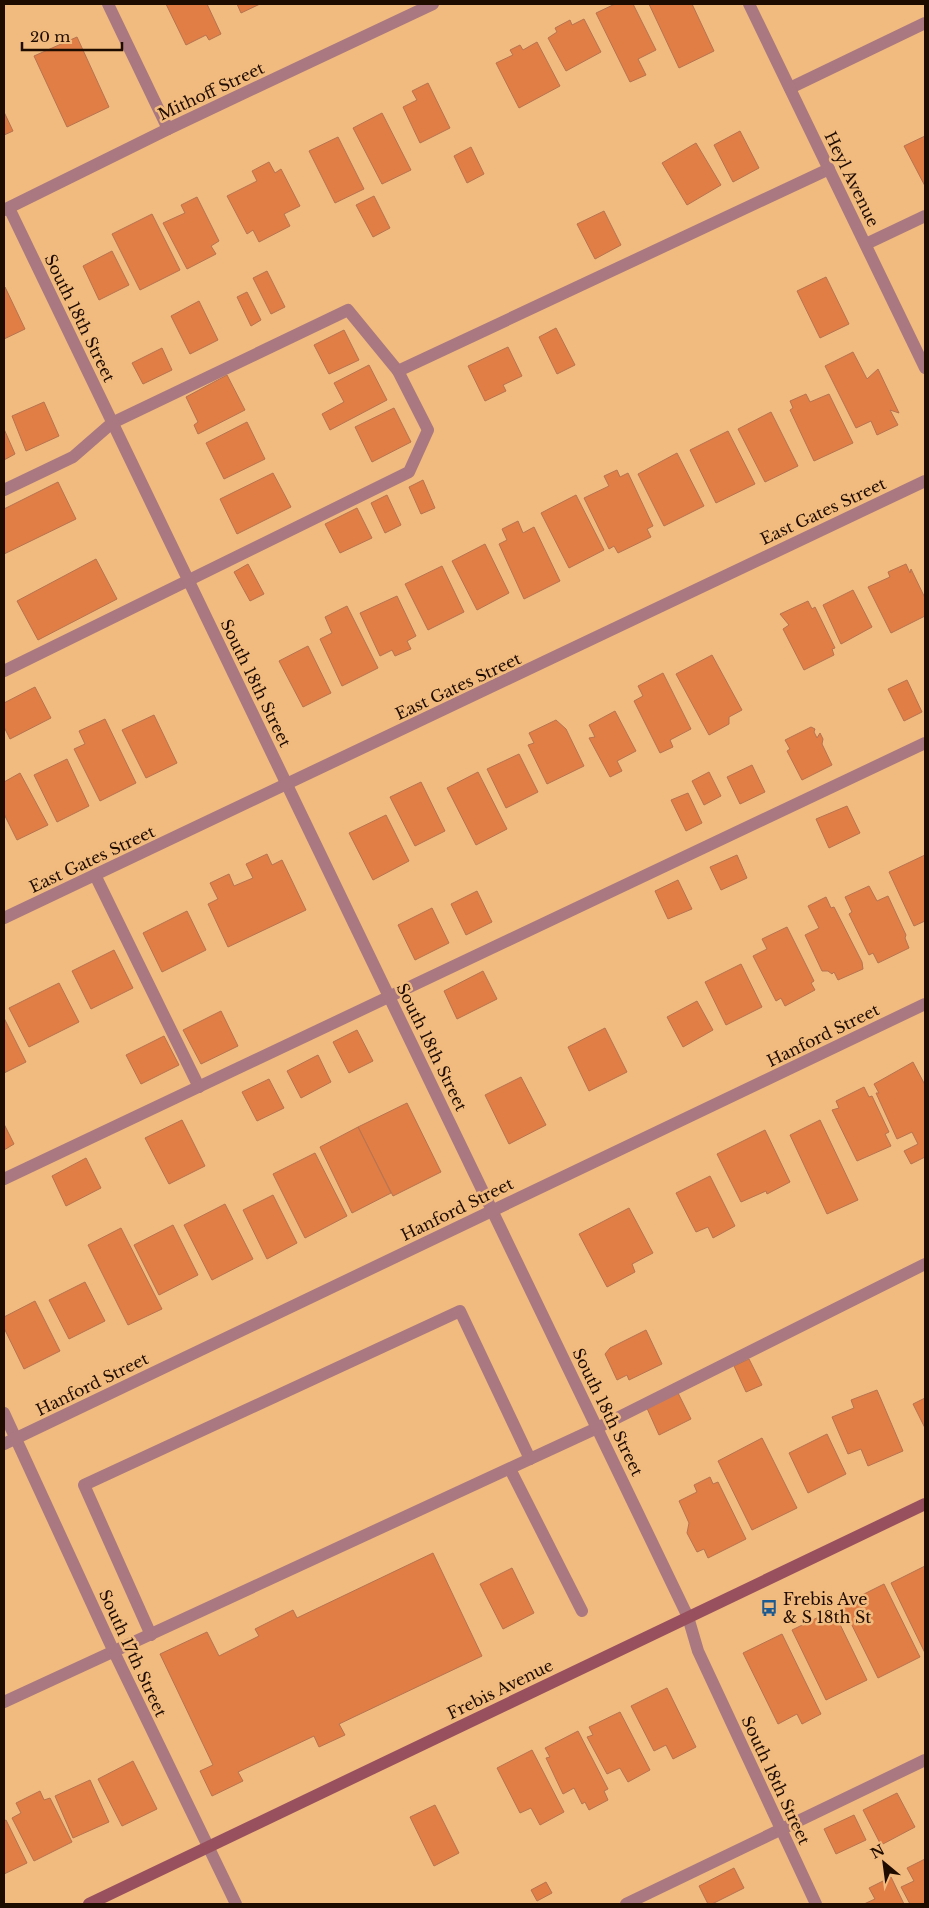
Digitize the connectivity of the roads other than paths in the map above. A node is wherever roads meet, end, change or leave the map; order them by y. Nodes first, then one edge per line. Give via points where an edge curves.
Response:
1 (108, 4) edge
2 (433, 4) edge
3 (749, 4) edge
4 (925, 23) edge
5 (790, 88) junction
6 (168, 129) junction
7 (829, 170) junction
8 (6, 209) edge
9 (925, 216) edge
10 (866, 244) junction
11 (925, 368) edge
12 (398, 371) junction
13 (112, 422) junction
14 (925, 481) edge
15 (4, 490) edge
16 (188, 580) junction
17 (4, 671) edge
18 (925, 743) edge
19 (287, 785) junction
20 (95, 875) junction
21 (4, 918) edge
22 (390, 997) junction
23 (925, 1004) edge
24 (199, 1087) junction
25 (4, 1179) edge
26 (492, 1211) junction
27 (925, 1264) edge
28 (4, 1413) edge
29 (598, 1428) junction
30 (16, 1439) junction
31 (4, 1444) edge
32 (530, 1459) junction
33 (510, 1469) junction
34 (925, 1504) edge
35 (582, 1611) dead end
36 (688, 1617) junction
37 (151, 1635) junction
38 (114, 1652) junction
39 (4, 1702) edge
40 (925, 1760) edge
41 (781, 1830) junction
42 (208, 1847) junction
43 (89, 1904) edge
44 (236, 1904) edge
45 (626, 1904) edge
46 (816, 1904) edge

1 - 6 street
2 - 6 street, Mithoff Street
3 - 5 street, Heyl Avenue
4 - 5 street
5 - 7 street, Heyl Avenue
6 - 8 street, Mithoff Street
7 - 10 street, Heyl Avenue
7 - 12 street
8 - 13 street, South 18th Street
9 - 10 street
10 - 11 street, Heyl Avenue
12 - 13 street via 348,310
12 - 16 street via 428,430 409,472
13 - 15 street via 73,457
13 - 16 street, South 18th Street
14 - 19 street, East Gates Street
16 - 17 street
16 - 19 street, South 18th Street
18 - 22 street
19 - 20 street, East Gates Street
19 - 22 street, South 18th Street
20 - 21 street, East Gates Street
20 - 24 street
22 - 24 street
22 - 26 street, South 18th Street
23 - 26 street, Hanford Street
24 - 25 street
26 - 29 street, South 18th Street
26 - 30 street, Hanford Street
27 - 29 street
28 - 30 street, South 17th Street
29 - 32 street
29 - 36 street, South 18th Street
30 - 31 street, Hanford Street
30 - 38 street, South 17th Street
32 - 33 street
32 - 37 street via 460,1311 84,1485
33 - 35 street
33 - 37 street
34 - 36 main road, Frebis Avenue
36 - 41 street, South 18th Street via 698,1651
36 - 42 main road, Frebis Avenue
37 - 38 street
38 - 39 street
38 - 42 street, South 17th Street
40 - 41 street
41 - 45 street
41 - 46 street, South 18th Street
42 - 43 main road, Frebis Avenue
42 - 44 street, South 17th Street

